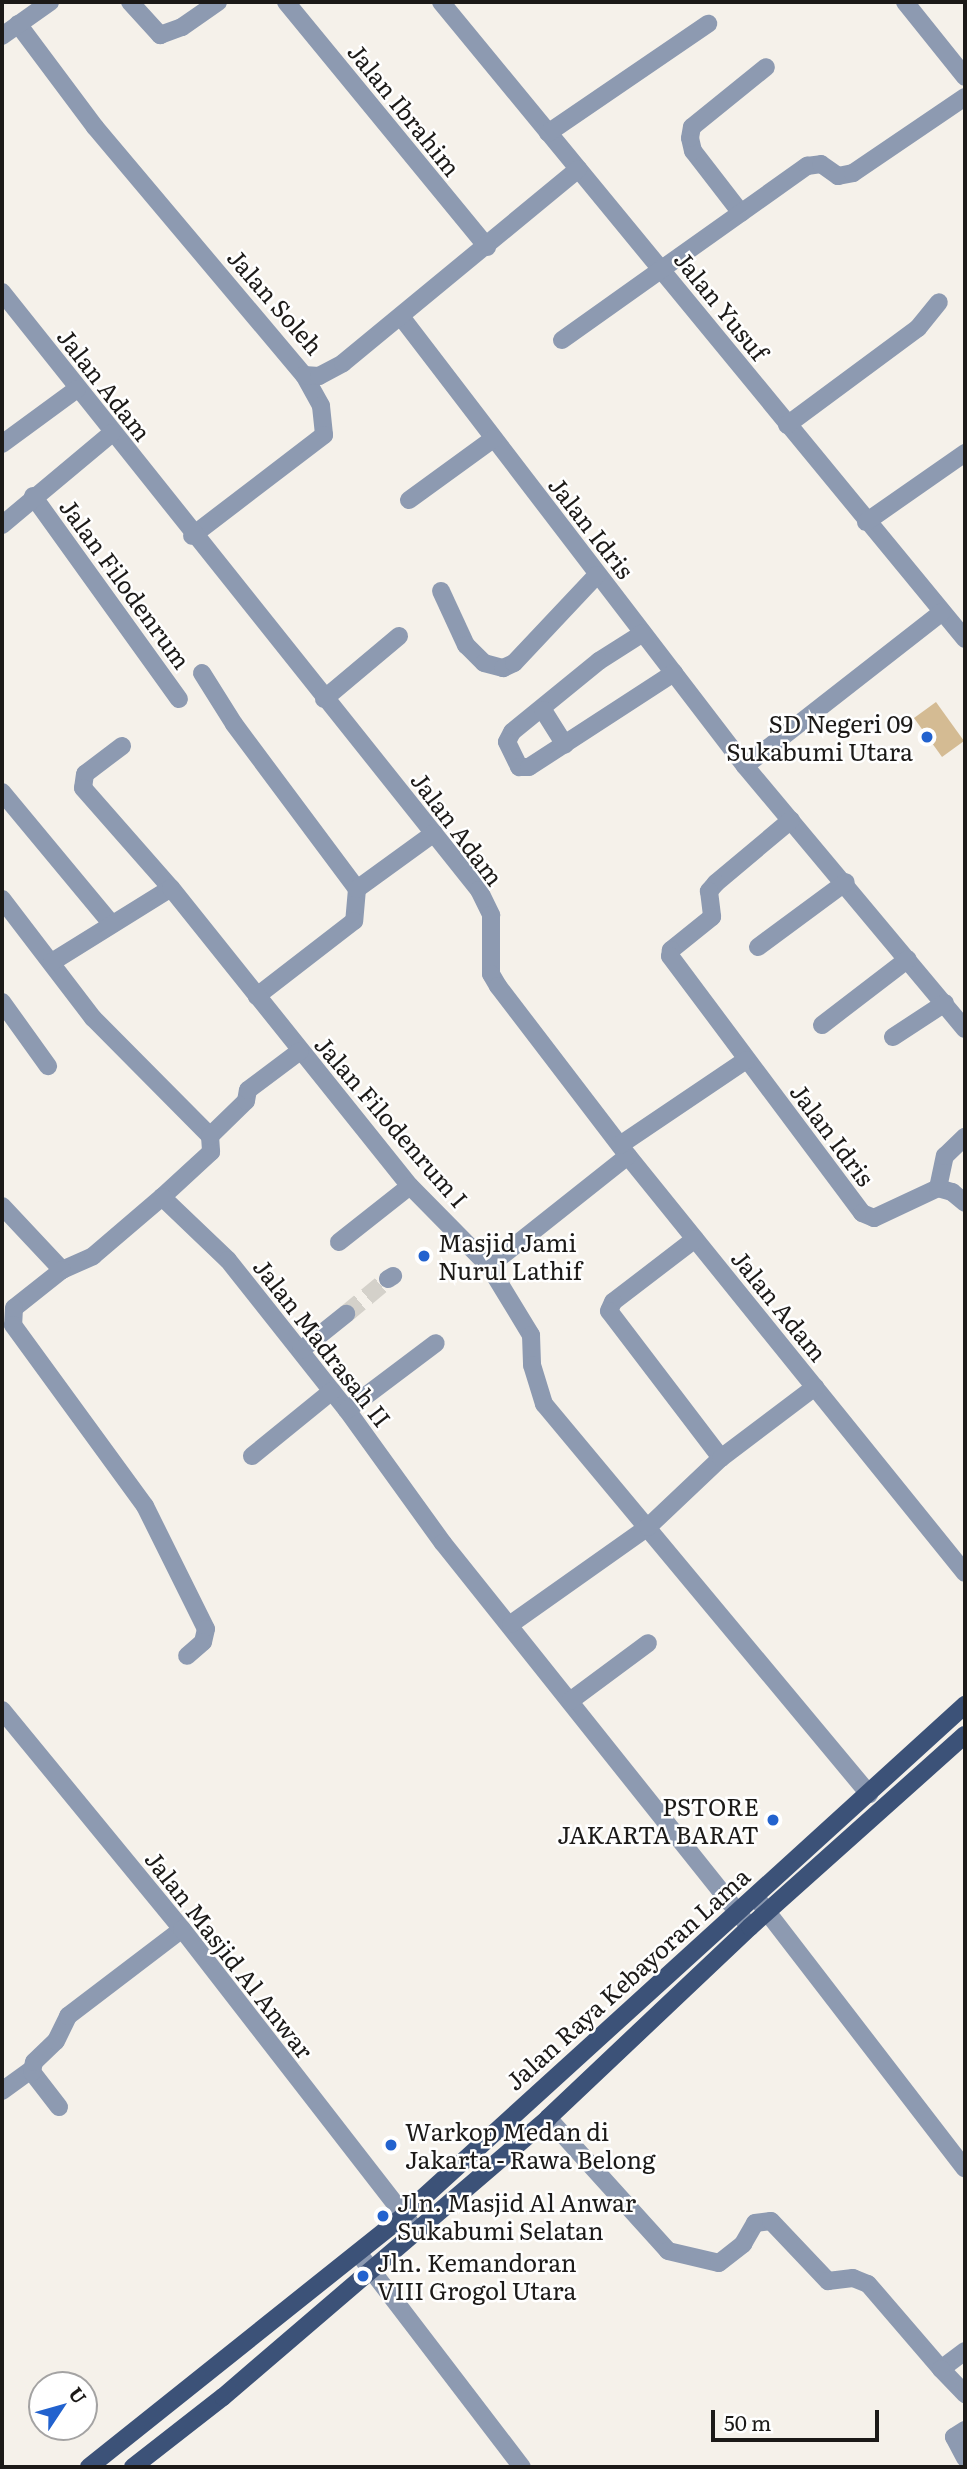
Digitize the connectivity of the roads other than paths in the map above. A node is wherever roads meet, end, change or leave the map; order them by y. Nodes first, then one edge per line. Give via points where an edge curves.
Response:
1 (50, 2) edge
2 (130, 2) edge
3 (218, 2) edge
4 (286, 2) edge
5 (441, 2) edge
6 (905, 2) edge
7 (18, 24) junction
8 (708, 24) dead end
9 (2, 36) edge
10 (766, 66) dead end
11 (965, 77) edge
12 (965, 97) edge
13 (548, 133) junction
14 (578, 169) junction
15 (741, 213) junction
16 (486, 247) junction
17 (662, 271) junction
18 (2, 292) edge
19 (939, 303) dead end
20 (402, 318) junction
21 (562, 341) dead end
22 (304, 375) junction
23 (77, 389) junction
24 (787, 425) junction
25 (112, 433) junction
26 (493, 439) junction
27 (2, 443) edge
28 (965, 453) edge
29 (33, 496) junction
30 (409, 500) dead end
31 (866, 522) junction
32 (2, 525) edge
33 (192, 536) junction
34 (597, 575) junction
35 (441, 591) dead end
36 (942, 612) junction
37 (643, 633) junction
38 (399, 636) dead end
39 (965, 639) edge
40 (202, 673) dead end
41 (674, 673) junction
42 (179, 699) dead end
43 (324, 699) junction
44 (543, 710) junction
45 (565, 745) junction
46 (122, 746) dead end
47 (751, 774) junction
48 (2, 792) edge
49 (791, 820) junction
50 (434, 833) junction
51 (846, 882) junction
52 (171, 888) junction
53 (357, 889) junction
54 (2, 899) edge
55 (110, 922) junction
56 (758, 947) dead end
57 (908, 959) junction
58 (52, 961) junction
59 (257, 996) junction
60 (2, 1002) edge
61 (945, 1003) junction
62 (822, 1025) dead end
63 (965, 1028) edge
64 (893, 1037) dead end
65 (300, 1051) junction
66 (746, 1060) junction
67 (48, 1066) dead end
68 (210, 1136) junction
69 (965, 1137) edge
70 (624, 1150) junction
71 (410, 1186) junction
72 (938, 1188) junction
73 (162, 1197) junction
74 (965, 1201) edge
75 (2, 1206) edge
76 (695, 1239) junction
77 (339, 1242) dead end
78 (489, 1266) junction
79 (61, 1270) junction
80 (346, 1314) tunnel mouth
81 (436, 1343) dead end
82 (301, 1350) junction
83 (816, 1387) junction
84 (332, 1391) junction
85 (347, 1410) junction
86 (251, 1456) dead end
87 (721, 1458) junction
88 (648, 1527) junction
89 (965, 1573) edge
90 (511, 1624) junction
91 (648, 1643) dead end
92 (187, 1656) dead end
93 (570, 1702) junction
94 (965, 1705) edge
95 (2, 1710) edge
96 (965, 1735) edge
97 (869, 1794) junction
98 (754, 1895) junction
99 (768, 1911) junction
100 (736, 1912) junction
101 (750, 1927) junction
102 (182, 1929) junction
103 (32, 2069) junction
104 (551, 2081) junction
105 (2, 2091) edge
106 (568, 2099) junction
107 (59, 2107) dead end
108 (548, 2118) junction
109 (492, 2135) junction
110 (508, 2151) junction
111 (965, 2169) edge
112 (403, 2216) junction
113 (416, 2231) junction
114 (359, 2254) junction
115 (371, 2270) junction
116 (965, 2351) edge
117 (942, 2369) junction
118 (206, 2376) junction
119 (965, 2394) edge
120 (223, 2397) junction
121 (965, 2430) edge
122 (965, 2458) edge
123 (89, 2467) edge
124 (133, 2467) edge
125 (522, 2467) edge

1 - 7 street
2 - 3 street via 160,35 182,27
4 - 16 street, Jalan Ibrahim
5 - 13 street, Jalan Yusuf
6 - 11 street
7 - 9 street
7 - 22 street, Jalan Soleh via 95,127
8 - 13 street
10 - 15 street via 692,127 690,138 693,151
12 - 15 street via 853,173 838,176 813,164
13 - 14 street, Jalan Yusuf
14 - 16 street, Jalan Soleh
14 - 17 street, Jalan Yusuf
15 - 17 street
16 - 20 street, Jalan Soleh
17 - 21 street
17 - 24 street, Jalan Yusuf
18 - 23 street, Jalan Adam
19 - 24 street via 918,328
20 - 22 street, Jalan Soleh via 332,370 319,376
20 - 26 street, Jalan Idris
22 - 33 street via 321,406 324,435
23 - 25 street, Jalan Adam
23 - 27 street
24 - 31 street, Jalan Yusuf
25 - 29 street
25 - 33 street, Jalan Adam
26 - 30 street
26 - 34 street, Jalan Idris
28 - 31 street
29 - 32 street
29 - 42 street, Jalan Filodenrum
31 - 36 street, Jalan Yusuf
33 - 43 street, Jalan Adam
34 - 35 street via 514,663 503,668 484,663 470,650
34 - 37 street, Jalan Idris
36 - 39 street, Jalan Yusuf
36 - 47 street
37 - 41 street, Jalan Idris
37 - 44 street via 599,661
38 - 43 street
40 - 53 street via 234,724
41 - 45 street
41 - 47 street, Jalan Idris
43 - 50 street, Jalan Adam
44 - 45 street
44 - 45 street via 508,738 519,767 530,767
46 - 52 street, Jalan Filodenrum I via 85,774 83,788
47 - 49 street, Jalan Idris
48 - 55 street
49 - 51 street, Jalan Idris
49 - 66 street, Jalan Idris via 716,883 709,891 712,917 671,950 670,956
50 - 53 street
50 - 70 street, Jalan Adam via 479,890 491,915 491,974
51 - 56 street
51 - 57 street, Jalan Idris
52 - 55 street via 121,920
52 - 59 street, Jalan Filodenrum I
53 - 59 street via 354,921
54 - 58 street
55 - 58 street
57 - 61 street, Jalan Idris
57 - 62 street
58 - 68 street via 93,1018
59 - 65 street, Jalan Filodenrum I
60 - 67 street
61 - 63 street, Jalan Idris
61 - 64 street
65 - 68 street via 248,1090 246,1101
65 - 71 street, Jalan Filodenrum I
66 - 70 street
66 - 72 street, Jalan Idris via 862,1213 874,1218
68 - 73 street via 211,1152
69 - 72 street via 945,1156
70 - 76 street, Jalan Adam
70 - 78 street
71 - 77 street
71 - 78 street, Jalan Filodenrum I
72 - 74 street
73 - 79 street via 93,1256
73 - 82 street, Jalan Madrasah II via 228,1260
75 - 79 street
76 - 83 street, Jalan Adam
76 - 87 street via 608,1311
78 - 88 street, Jalan Filodenrum I via 531,1335 532,1366 544,1404
79 - 92 street via 15,1308 13,1325 145,1506 206,1629 203,1642
80 - 82 street
81 - 85 street
82 - 84 street, Jalan Madrasah II
83 - 87 street
83 - 89 street, Jalan Adam
84 - 85 street, Jalan Madrasah II
84 - 86 street
85 - 90 street, Jalan Madrasah II via 443,1543
87 - 88 street
88 - 90 street
88 - 97 street, Jalan Filodenrum I
90 - 93 street, Jalan Madrasah II
91 - 93 street
93 - 100 street, Jalan Madrasah II
94 - 97 main road, Jalan Raya Kebayoran Lama
95 - 102 street, Jalan Masjid Al Anwar
96 - 99 main road, Jalan Raya Kebayoran Lama
97 - 98 main road, Jalan Raya Kebayoran Lama
98 - 99 street
98 - 100 main road, Jalan Raya Kebayoran Lama
99 - 101 main road, Jalan Raya Kebayoran Lama
99 - 111 street
100 - 101 street, Jalan Madrasah II
100 - 104 main road, Jalan Raya Kebayoran Lama
101 - 106 main road, Jalan Raya Kebayoran Lama
102 - 103 street via 68,2015 56,2042
102 - 112 street, Jalan Masjid Al Anwar
103 - 105 street
103 - 107 street
104 - 106 main road
104 - 109 main road, Jalan Raya Kebayoran Lama
106 - 108 main road, Jalan Raya Kebayoran Lama
108 - 110 main road, Jalan Raya Kebayoran Lama
108 - 117 street via 668,2252 719,2263 743,2244 755,2223 771,2221 828,2281 853,2278 868,2284
109 - 110 main road
109 - 112 main road, Jalan Raya Kebayoran Lama
110 - 113 main road, Jalan Raya Kebayoran Lama
112 - 113 street, Jalan Masjid Al Anwar
112 - 114 main road, Jalan Raya Kebayoran Lama
113 - 115 main road, Jalan Raya Kebayoran Lama
114 - 115 street
114 - 118 main road, Jalan Raya Kebayoran Lama
115 - 120 main road, Jalan Raya Kebayoran Lama
115 - 125 street
116 - 117 street
117 - 119 street
118 - 120 main road
118 - 123 main road, Jalan Raya Kebayoran Lama
120 - 124 main road, Jalan Raya Kebayoran Lama
121 - 122 street via 954,2437

